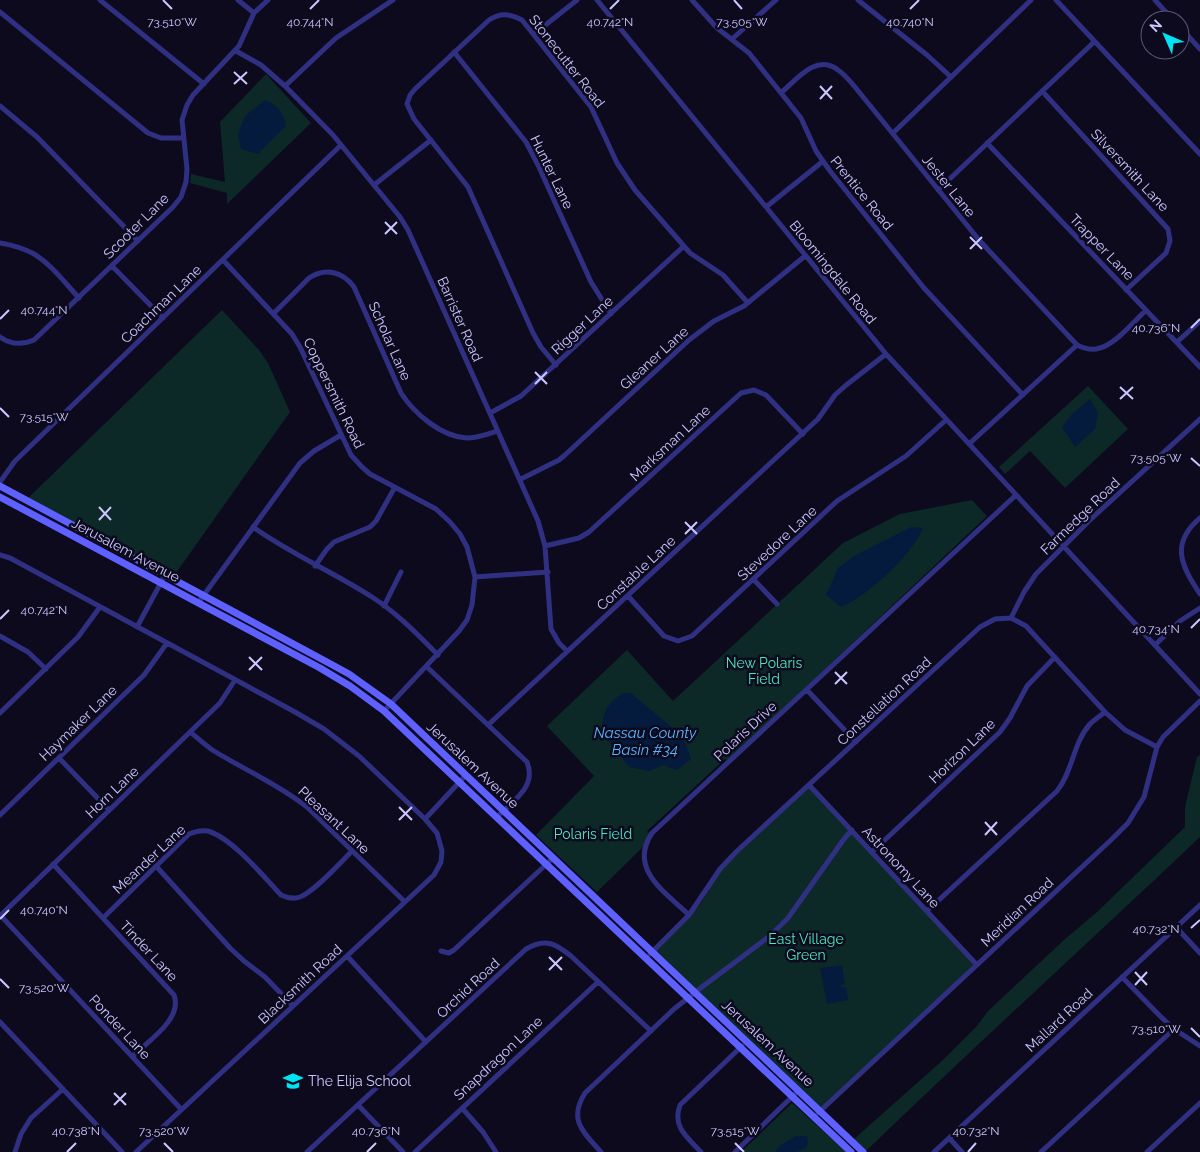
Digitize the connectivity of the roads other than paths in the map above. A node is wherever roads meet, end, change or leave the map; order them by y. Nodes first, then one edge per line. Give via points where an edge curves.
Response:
1 (100, 0) edge
2 (238, 0) edge
3 (268, 0) edge
4 (393, 0) edge
5 (578, 0) edge
6 (597, 0) edge
7 (692, 0) edge
8 (776, 0) edge
9 (858, 0) edge
10 (1031, 0) edge
11 (1056, 0) edge
12 (1154, 0) edge
13 (1164, 10) edge
14 (0, 12) edge
15 (254, 13) junction
16 (534, 34) junction
17 (1190, 38) edge
18 (732, 39) junction
19 (1094, 42) junction
20 (1200, 48) edge
21 (236, 50) junction
22 (454, 52) junction
23 (951, 77) junction
24 (204, 84) junction
25 (285, 86) junction
26 (1042, 91) junction
27 (781, 94) junction
28 (0, 106) edge
29 (893, 133) junction
30 (184, 138) junction
31 (431, 140) junction
32 (987, 143) junction
33 (341, 145) junction
34 (1200, 154) edge
35 (822, 162) junction
36 (374, 185) junction
37 (938, 190) junction
38 (766, 207) junction
39 (138, 241) junction
40 (0, 243) edge
41 (684, 246) junction
42 (805, 256) junction
43 (223, 260) junction
44 (112, 266) junction
45 (1126, 290) junction
46 (79, 298) junction
47 (748, 303) junction
48 (1146, 310) junction
49 (274, 313) junction
50 (611, 314) junction
51 (163, 318) junction
52 (1200, 321) edge
53 (0, 337) edge
54 (1177, 342) junction
55 (1077, 345) junction
56 (886, 354) junction
57 (556, 365) junction
58 (1200, 367) edge
59 (1024, 395) junction
60 (490, 413) junction
61 (1200, 419) edge
62 (946, 420) junction
63 (498, 431) junction
64 (803, 434) junction
65 (341, 435) junction
66 (969, 444) junction
67 (520, 479) junction
68 (0, 482) edge
69 (0, 486) edge
70 (395, 487) junction
71 (1016, 495) junction
72 (0, 497) edge
73 (1200, 518) edge
74 (253, 527) junction
75 (545, 546) junction
76 (1064, 546) junction
77 (0, 555) edge
78 (316, 566) junction
79 (401, 572) dead end
80 (548, 572) junction
81 (166, 575) junction
82 (476, 577) junction
83 (754, 580) junction
84 (161, 583) junction
85 (1200, 594) edge
86 (204, 595) junction
87 (628, 596) junction
88 (198, 603) junction
89 (777, 604) dead end
90 (384, 606) junction
91 (100, 607) junction
92 (1200, 608) edge
93 (1011, 618) junction
94 (137, 627) junction
95 (0, 636) edge
96 (281, 637) junction
97 (167, 643) junction
98 (277, 645) junction
99 (1155, 645) junction
100 (567, 651) junction
101 (438, 655) junction
102 (1055, 657) junction
103 (427, 667) junction
104 (46, 669) junction
105 (235, 680) junction
106 (807, 690) junction
107 (1200, 694) edge
108 (1200, 701) edge
109 (391, 704) junction
110 (384, 711) junction
111 (1105, 712) junction
112 (0, 713) edge
113 (488, 725) junction
114 (190, 732) junction
115 (856, 742) junction
116 (1157, 748) junction
117 (59, 758) junction
118 (466, 775) junction
119 (460, 782) junction
120 (809, 785) junction
121 (110, 810) junction
122 (504, 810) junction
123 (0, 815) edge
124 (497, 817) junction
125 (425, 819) junction
126 (852, 830) junction
127 (352, 851) junction
128 (872, 852) junction
129 (553, 858) junction
130 (54, 864) junction
131 (547, 864) junction
132 (156, 866) junction
133 (405, 902) junction
134 (1200, 905) edge
135 (927, 911) junction
136 (689, 915) junction
137 (0, 916) edge
138 (103, 918) junction
139 (1176, 927) junction
140 (653, 951) junction
141 (441, 952) dead end
142 (1200, 953) edge
143 (346, 956) junction
144 (646, 958) junction
145 (977, 965) junction
146 (1122, 977) junction
147 (598, 982) junction
148 (696, 992) junction
149 (689, 998) junction
150 (293, 1006) junction
151 (0, 1022) edge
152 (1174, 1028) junction
153 (651, 1031) junction
154 (748, 1041) junction
155 (426, 1042) junction
156 (1200, 1046) edge
157 (741, 1048) junction
158 (133, 1056) junction
159 (63, 1089) junction
160 (799, 1090) junction
161 (792, 1097) junction
162 (1200, 1103) edge
163 (358, 1105) junction
164 (462, 1108) junction
165 (181, 1110) junction
166 (820, 1111) junction
167 (814, 1117) junction
168 (949, 1138) junction
169 (15, 1152) edge
170 (122, 1152) edge
171 (136, 1152) edge
172 (307, 1152) edge
173 (403, 1152) edge
174 (414, 1152) edge
175 (496, 1152) edge
176 (601, 1152) edge
177 (700, 1152) edge
178 (735, 1152) edge
179 (851, 1152) edge
180 (863, 1152) edge
181 (934, 1152) edge
182 (962, 1152) edge
183 (1040, 1152) edge
184 (1147, 1152) edge

1 - 24 street
2 - 15 street
3 - 15 street, Scooter Lane
4 - 25 street via 336,38
5 - 16 street
6 - 38 street, Bloomingdale Road
7 - 18 street, Prentice Road via 712,23
8 - 18 street
9 - 23 street
10 - 23 street
11 - 19 street
12 - 13 street
14 - 30 street via 148,133 161,138
15 - 21 street, Scooter Lane
16 - 22 street, Stonecutter Road via 522,20 512,15 501,15 489,20
16 - 41 street, Stonecutter Road via 591,108 626,178
17 - 20 street
18 - 27 street, Prentice Road via 749,53
19 - 26 street
19 - 34 street
21 - 24 street, Scooter Lane
21 - 25 street, Barrister Road via 261,65
22 - 31 street, Stonecutter Road via 414,89 408,100 410,113
22 - 50 street, Hunter Lane via 526,142 590,282
23 - 29 street
24 - 30 street, Scooter Lane via 187,105 182,120
25 - 33 street, Barrister Road
26 - 32 street
26 - 45 street, Silversmith Lane via 1168,229 1170,241 1166,253
27 - 29 street, Jester Lane via 812,66 830,65 855,86
27 - 35 street, Prentice Road via 800,118
28 - 39 street via 37,137
29 - 37 street, Jester Lane
30 - 39 street, Scooter Lane via 187,169 181,197
31 - 36 street
31 - 57 street, Stonecutter Road via 468,188 533,333
32 - 37 street
32 - 45 street, Trapper Lane
33 - 36 street, Barrister Road
33 - 43 street, Coachman Lane
35 - 38 street
35 - 59 street, Prentice Road via 924,288
36 - 60 street, Barrister Road via 408,230
37 - 55 street, Jester Lane via 979,240
38 - 42 street, Bloomingdale Road
39 - 44 street, Scooter Lane
40 - 46 street via 36,255
41 - 47 street, Stonecutter Road via 723,275
41 - 50 street, Rigger Lane
42 - 47 street, Gleaner Lane
42 - 56 street, Bloomingdale Road
43 - 49 street, Coppersmith Road
43 - 51 street, Coachman Lane
44 - 46 street, Scooter Lane
44 - 51 street
45 - 48 street, Trapper Lane
46 - 53 street, Scooter Lane via 34,340 17,344
47 - 67 street, Gleaner Lane via 714,321 689,340 559,460
48 - 54 street, Trapper Lane
48 - 55 street via 1106,346 1090,350
49 - 63 street, Scholar Lane via 315,274 330,272 343,275 354,287 410,407 428,422 461,437
49 - 65 street, Coppersmith Road via 300,347
50 - 57 street, Rigger Lane
51 - 68 street, Coachman Lane via 14,461
52 - 54 street
54 - 58 street, Trapper Lane
55 - 59 street
56 - 62 street, Bloomingdale Road
56 - 64 street, Constable Lane via 845,386
57 - 60 street, Rigger Lane via 521,396
59 - 66 street
60 - 63 street, Barrister Road
61 - 76 street, Farmedge Road
62 - 66 street, Bloomingdale Road
62 - 83 street, Stevedore Lane via 906,456 837,501
63 - 67 street, Barrister Road
64 - 75 street, Marksman Lane via 766,395 754,390 740,393 589,532 579,538
64 - 87 street, Constable Lane
65 - 70 street, Coppersmith Road via 362,468
65 - 74 street via 300,463
66 - 71 street, Bloomingdale Road
67 - 75 street, Barrister Road
69 - 81 main road, Jerusalem Avenue
70 - 78 street via 370,528 334,542
70 - 82 street, Coppersmith Road via 436,509 450,522 467,547
71 - 76 street, Bloomingdale Road
71 - 106 street, Polaris Drive
72 - 84 main road, Jerusalem Avenue
73 - 85 street via 1186,532 1181,548 1183,564
74 - 78 street
74 - 86 street
75 - 80 street, Barrister Road
76 - 93 street, Farmedge Road via 1030,582
76 - 99 street, Bloomingdale Road
77 - 91 street
78 - 90 street
79 - 90 street
80 - 82 street
80 - 100 street, Barrister Road via 551,629
81 - 84 street
81 - 86 main road, Jerusalem Avenue
82 - 101 street, Coppersmith Road via 467,620
83 - 87 street, Stevedore Lane via 692,636 678,641 664,636
83 - 89 street
84 - 88 main road, Jerusalem Avenue
84 - 94 street
86 - 88 street
86 - 96 main road, Jerusalem Avenue
87 - 100 street, Constable Lane
88 - 98 main road, Jerusalem Avenue
90 - 101 street
91 - 94 street
91 - 104 street via 78,637
92 - 99 street via 1180,621
93 - 102 street via 1026,626
93 - 115 street, Constellation Road via 995,619 980,627
94 - 97 street, Blacksmith Road
95 - 104 street via 28,652
96 - 98 main road
96 - 109 main road, Jerusalem Avenue via 349,674
97 - 105 street, Blacksmith Road
97 - 117 street, Haymaker Lane via 146,672
98 - 110 main road, Jerusalem Avenue via 350,686
99 - 107 street, Bloomingdale Road
100 - 113 street, Constable Lane
101 - 103 street, Coppersmith Road
102 - 111 street
102 - 128 street, Horizon Lane via 1027,686 1000,732
103 - 109 street, Coppersmith Road
103 - 113 street
104 - 112 street
105 - 114 street, Horn Lane via 220,703
105 - 125 street, Blacksmith Road via 295,712 343,743
106 - 115 street
106 - 136 street, Polaris Drive via 647,840 643,854 647,872
108 - 116 street, Meridian Road via 1163,737
109 - 110 street, Coppersmith Road
109 - 118 main road, Jerusalem Avenue
110 - 119 main road, Jerusalem Avenue
111 - 116 street via 1125,730
111 - 135 street via 1090,724 1081,738 1070,769 1057,791
113 - 122 street via 530,768 529,782
114 - 121 street, Horn Lane
114 - 127 street, Pleasant Lane via 213,750 294,796
115 - 120 street, Constellation Road
116 - 145 street, Meridian Road via 1144,797 1128,823
117 - 121 street
117 - 123 street, Haymaker Lane
118 - 119 street
118 - 122 main road, Jerusalem Avenue
119 - 124 main road, Jerusalem Avenue
119 - 125 street
120 - 126 street, Astronomy Lane
120 - 136 street, Constellation Road via 720,869
121 - 130 street, Horn Lane
122 - 124 street
122 - 129 main road, Jerusalem Avenue
124 - 131 main road, Jerusalem Avenue
125 - 133 street, Blacksmith Road via 440,838 441,862 434,875
126 - 128 street, Astronomy Lane
126 - 148 street via 788,918 771,935
127 - 132 street, Meander Lane via 310,891 293,898 281,895 238,850 208,831 190,834
127 - 133 street, Pleasant Lane
128 - 135 street, Astronomy Lane
129 - 131 street
129 - 140 main road, Jerusalem Avenue
130 - 137 street, Horn Lane
130 - 138 street, Tinder Lane
131 - 141 street via 454,950
131 - 144 main road, Jerusalem Avenue
132 - 138 street, Meander Lane
132 - 150 street via 240,958 265,977
133 - 143 street, Blacksmith Road
134 - 139 street, Mallard Road
135 - 145 street, Astronomy Lane
136 - 140 street, Constellation Road
137 - 158 street, Ponder Lane
138 - 158 street, Tinder Lane via 170,989 175,1000 176,1009 171,1020
139 - 142 street
139 - 146 street, Mallard Road
140 - 144 street, Constellation Road
140 - 148 main road, Jerusalem Avenue
143 - 150 street, Blacksmith Road
143 - 155 street
144 - 149 main road, Jerusalem Avenue
145 - 166 street, Meridian Road
146 - 152 street
146 - 168 street, Mallard Road
147 - 153 street, Orchid Road
147 - 155 street, Orchid Road via 559,946 545,942 534,944
147 - 164 street, Snapdragon Lane
148 - 149 street
148 - 154 main road, Jerusalem Avenue
149 - 153 street
149 - 157 main road, Jerusalem Avenue
150 - 165 street, Blacksmith Road
151 - 159 street
152 - 156 street
152 - 183 street
153 - 176 street via 580,1100 578,1123
154 - 157 street
154 - 160 main road, Jerusalem Avenue
155 - 163 street, Orchid Road
157 - 161 main road, Jerusalem Avenue
157 - 177 street via 680,1105 678,1125
158 - 165 street, Ponder Lane
159 - 169 street via 31,1118
159 - 170 street
160 - 161 street
160 - 166 main road, Jerusalem Avenue
161 - 167 main road, Jerusalem Avenue
161 - 178 street
162 - 184 street
163 - 172 street, Orchid Road
163 - 173 street
164 - 174 street, Snapdragon Lane
164 - 175 street
165 - 171 street, Blacksmith Road
166 - 167 street, Meridian Road
166 - 180 main road, Jerusalem Avenue
167 - 179 main road, Jerusalem Avenue
168 - 181 street, Mallard Road
168 - 182 street

